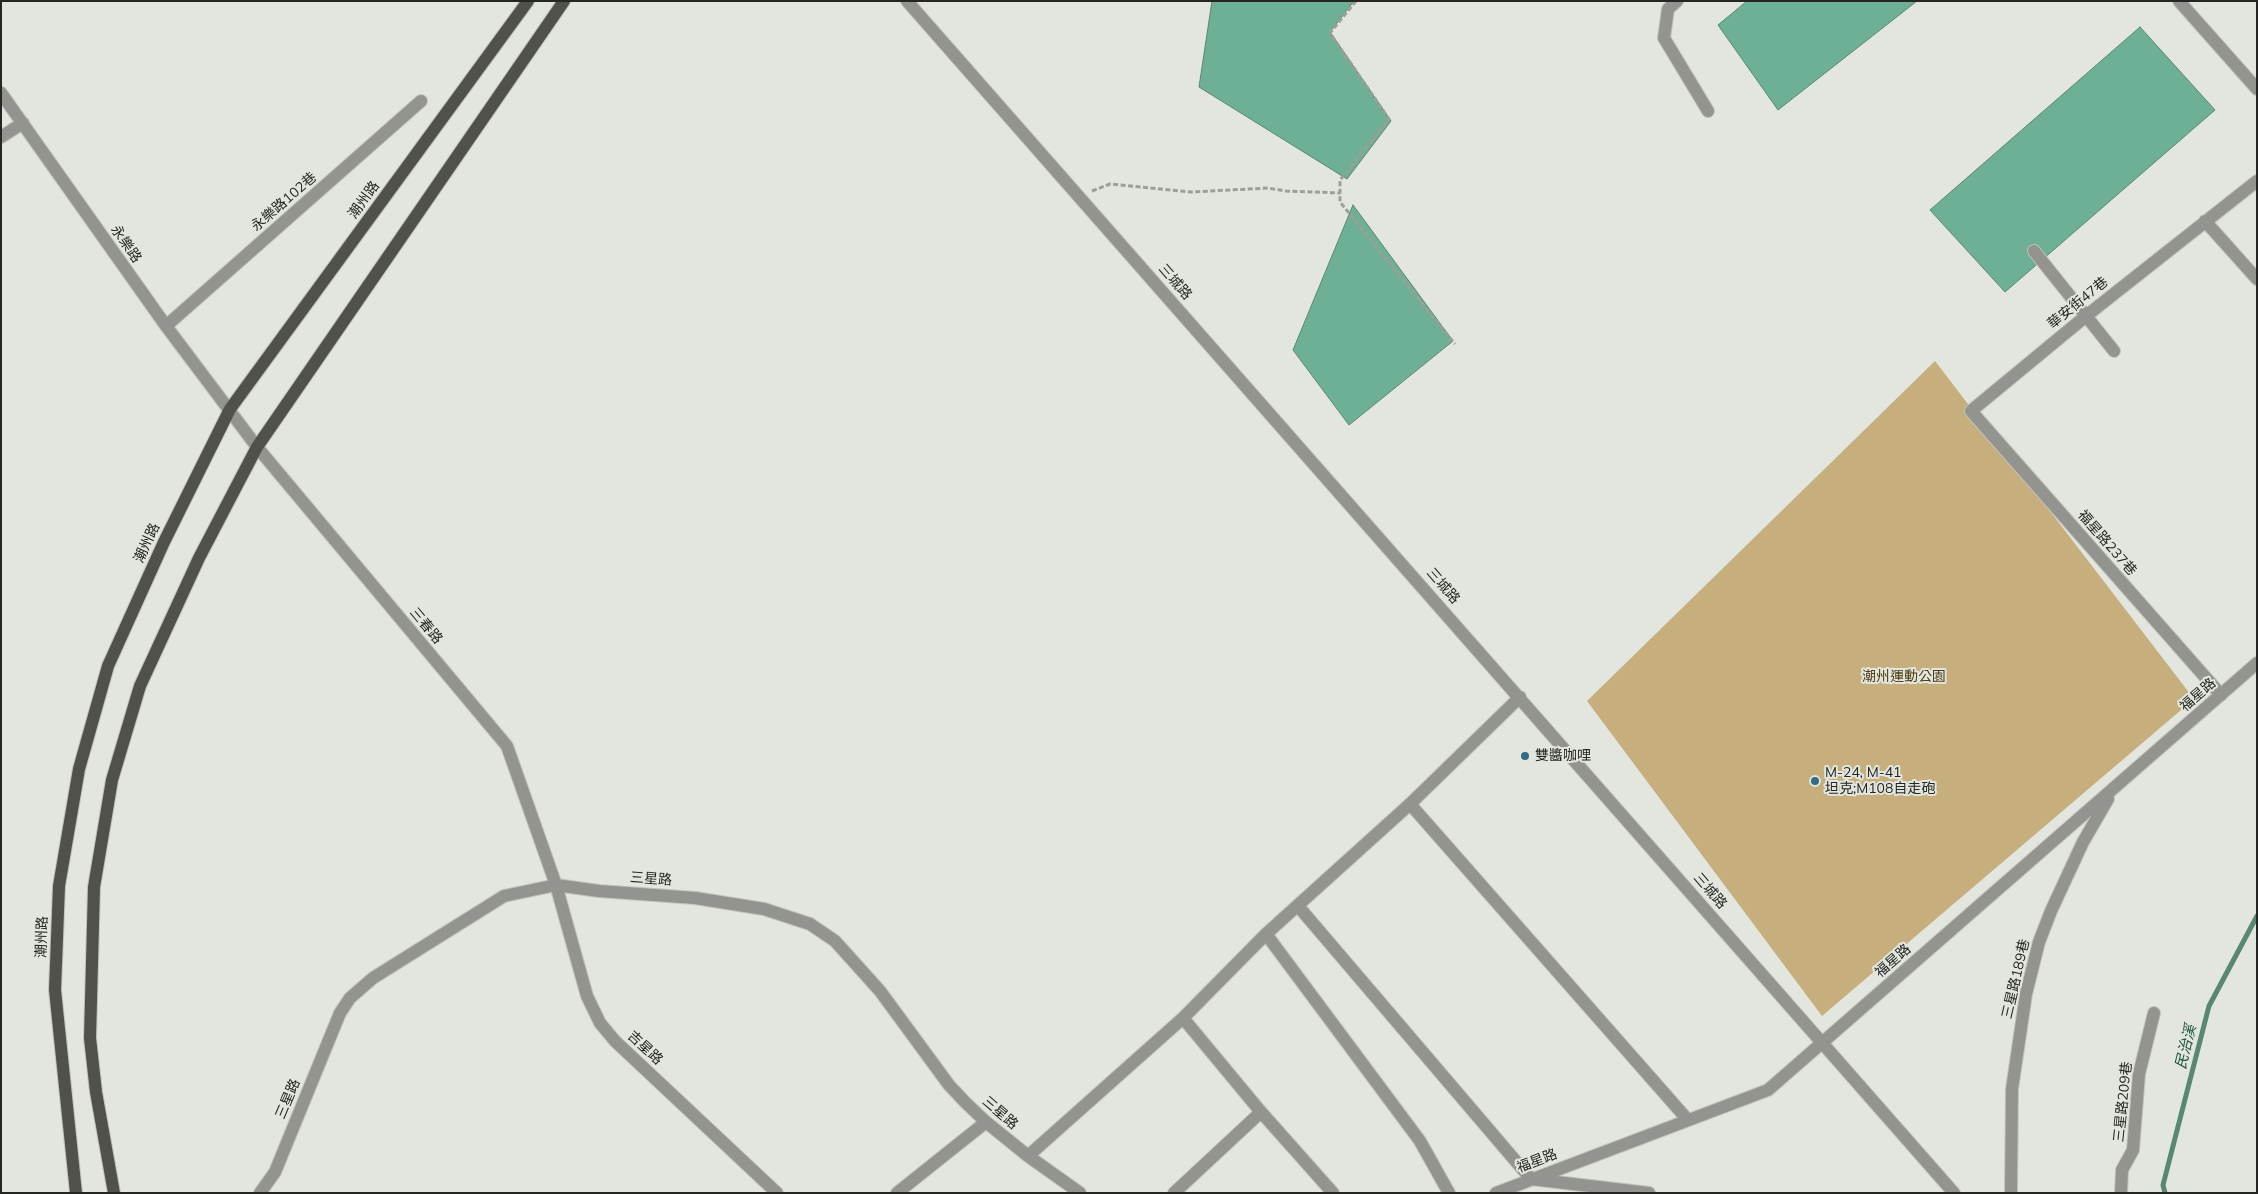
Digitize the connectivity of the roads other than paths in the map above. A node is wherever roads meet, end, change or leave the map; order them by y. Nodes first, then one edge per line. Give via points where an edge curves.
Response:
1 (528, 1) edge
2 (564, 1) edge
3 (907, 1) edge
4 (1677, 1) edge
5 (2180, 1) edge
6 (2257, 89) edge
7 (1, 93) edge
8 (422, 101) dead end
9 (1708, 111) dead end
10 (23, 123) junction
11 (1, 137) edge
12 (2257, 181) edge
13 (2205, 221) junction
14 (2034, 251) dead end
15 (2251, 263) edge
16 (2257, 279) edge
17 (2086, 316) junction
18 (166, 326) junction
19 (2114, 351) dead end
20 (230, 409) junction
21 (1970, 411) joint
22 (257, 447) junction
23 (2257, 663) edge
24 (2221, 695) junction
25 (1520, 697) junction
26 (2115, 788) junction
27 (1410, 804) junction
28 (556, 885) junction
29 (1298, 906) junction
30 (1266, 934) junction
31 (2154, 1013) dead end
32 (1182, 1018) junction
33 (1822, 1042) junction
34 (1260, 1112) junction
35 (1687, 1119) junction
36 (986, 1122) junction
37 (1028, 1156) junction
38 (1531, 1179) junction
39 (76, 1193) edge
40 (114, 1193) edge
41 (260, 1193) edge
42 (777, 1193) edge
43 (897, 1193) edge
44 (1080, 1193) edge
45 (1174, 1193) edge
46 (1333, 1193) edge
47 (1449, 1193) edge
48 (1496, 1193) edge
49 (1650, 1193) edge
50 (1954, 1193) edge
51 (2011, 1193) edge
52 (2121, 1193) edge

1 - 20 main road, 潮州路
2 - 22 main road
3 - 25 street, 三城路
4 - 9 street via 1668,9 1664,38
5 - 6 street
7 - 10 street, 永樂路
8 - 18 street, 永樂路102巷
10 - 11 street
10 - 18 street, 永樂路
12 - 13 street, 華安街47巷
13 - 15 street
13 - 17 street, 華安街47巷
14 - 17 street
15 - 16 street
17 - 19 street
17 - 21 street, 華安街47巷
18 - 20 street, 永樂路
20 - 22 street, 三春路
20 - 39 main road, 潮州路 via 164,542 108,666 78,769 59,886 55,990
21 - 24 street, 福星路237巷
22 - 28 street, 三春路 via 507,746
22 - 40 main road via 199,558 140,686 112,780 94,887 90,1038
23 - 24 street, 福星路
24 - 26 street, 福星路
25 - 27 street
25 - 33 street, 三城路
26 - 33 street, 福星路
26 - 51 street, 三星路189巷 via 2083,842 2039,942 2026,994 2012,1089
27 - 29 street
27 - 35 street
28 - 36 street, 三星路 via 695,898 764,909 810,924 835,941 880,991 949,1085
28 - 41 street, 三星路 via 504,896 373,978 350,998 340,1013 275,1172
28 - 42 street, 吉星路 via 587,996 600,1024
29 - 30 street
29 - 38 street
30 - 32 street
30 - 47 street via 1420,1141
31 - 52 street, 三星路209巷 via 2139,1074 2133,1150 2122,1170
32 - 34 street
32 - 37 street
33 - 35 street, 福星路 via 1768,1090
33 - 50 street, 三城路
34 - 45 street
34 - 46 street
35 - 38 street, 福星路
36 - 37 street, 三星路
36 - 43 street
37 - 44 street, 三星路
38 - 48 street, 福星路
38 - 49 street

